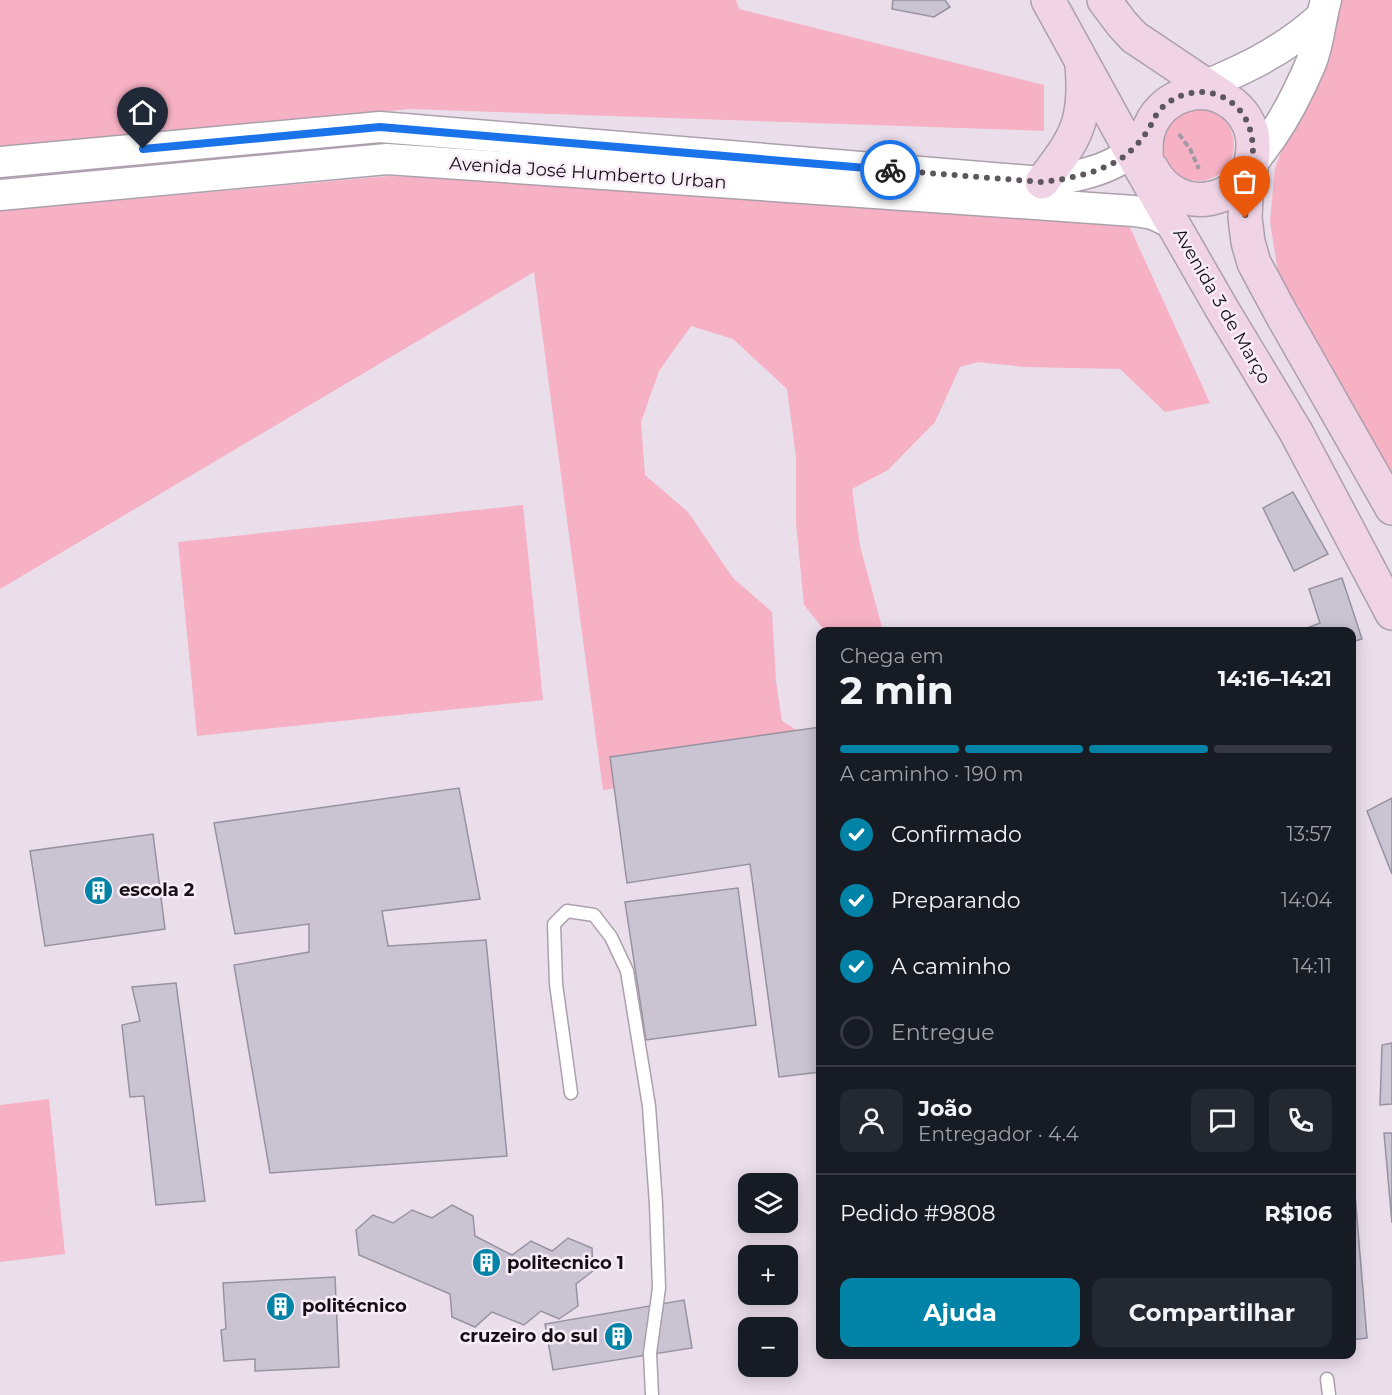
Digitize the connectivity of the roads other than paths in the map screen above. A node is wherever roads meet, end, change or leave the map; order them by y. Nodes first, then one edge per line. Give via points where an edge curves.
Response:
1 (1048, 0) edge
2 (1104, 0) edge
3 (1324, 8) edge
4 (1082, 63) junction
5 (1173, 63) junction
6 (1243, 70) junction
7 (1208, 94) junction
8 (1144, 152) junction
9 (0, 162) edge
10 (1250, 163) junction
11 (1042, 182) junction
12 (0, 195) edge
13 (1174, 224) junction
14 (1392, 508) edge
15 (1392, 613) edge
16 (571, 1093) dead end
17 (1327, 1379) dead end
18 (652, 1395) edge
19 (1329, 1395) edge

1 - 4 main road, Avenida 3 de Março
2 - 5 main road via 1134,37
3 - 6 street via 1307,30
3 - 10 street via 1311,62 1300,88 1271,137
4 - 8 main road, Avenida 3 de Março
4 - 11 main road via 1084,103 1079,123 1071,143
5 - 6 street via 1211,73
5 - 7 main road
6 - 7 street
7 - 8 main road via 1177,97 1161,108
7 - 10 main road via 1240,110 1246,119 1253,141
8 - 10 main road via 1163,185 1173,193 1198,200 1223,195 1234,188
8 - 11 street, Avenida José Humberto Urban via 1067,179
8 - 13 main road, Avenida 3 de Março
9 - 11 street, Avenida José Humberto Urban via 380,127
10 - 14 main road via 1245,218 1254,263
12 - 13 street, Avenida José Humberto Urban via 387,159 1134,211 1153,214
13 - 15 main road, Avenida 3 de Março via 1296,432
16 - 18 lane via 556,984 554,924 567,910 594,915 611,937 627,971 649,1106 656,1204 659,1288 650,1353
17 - 19 lane

